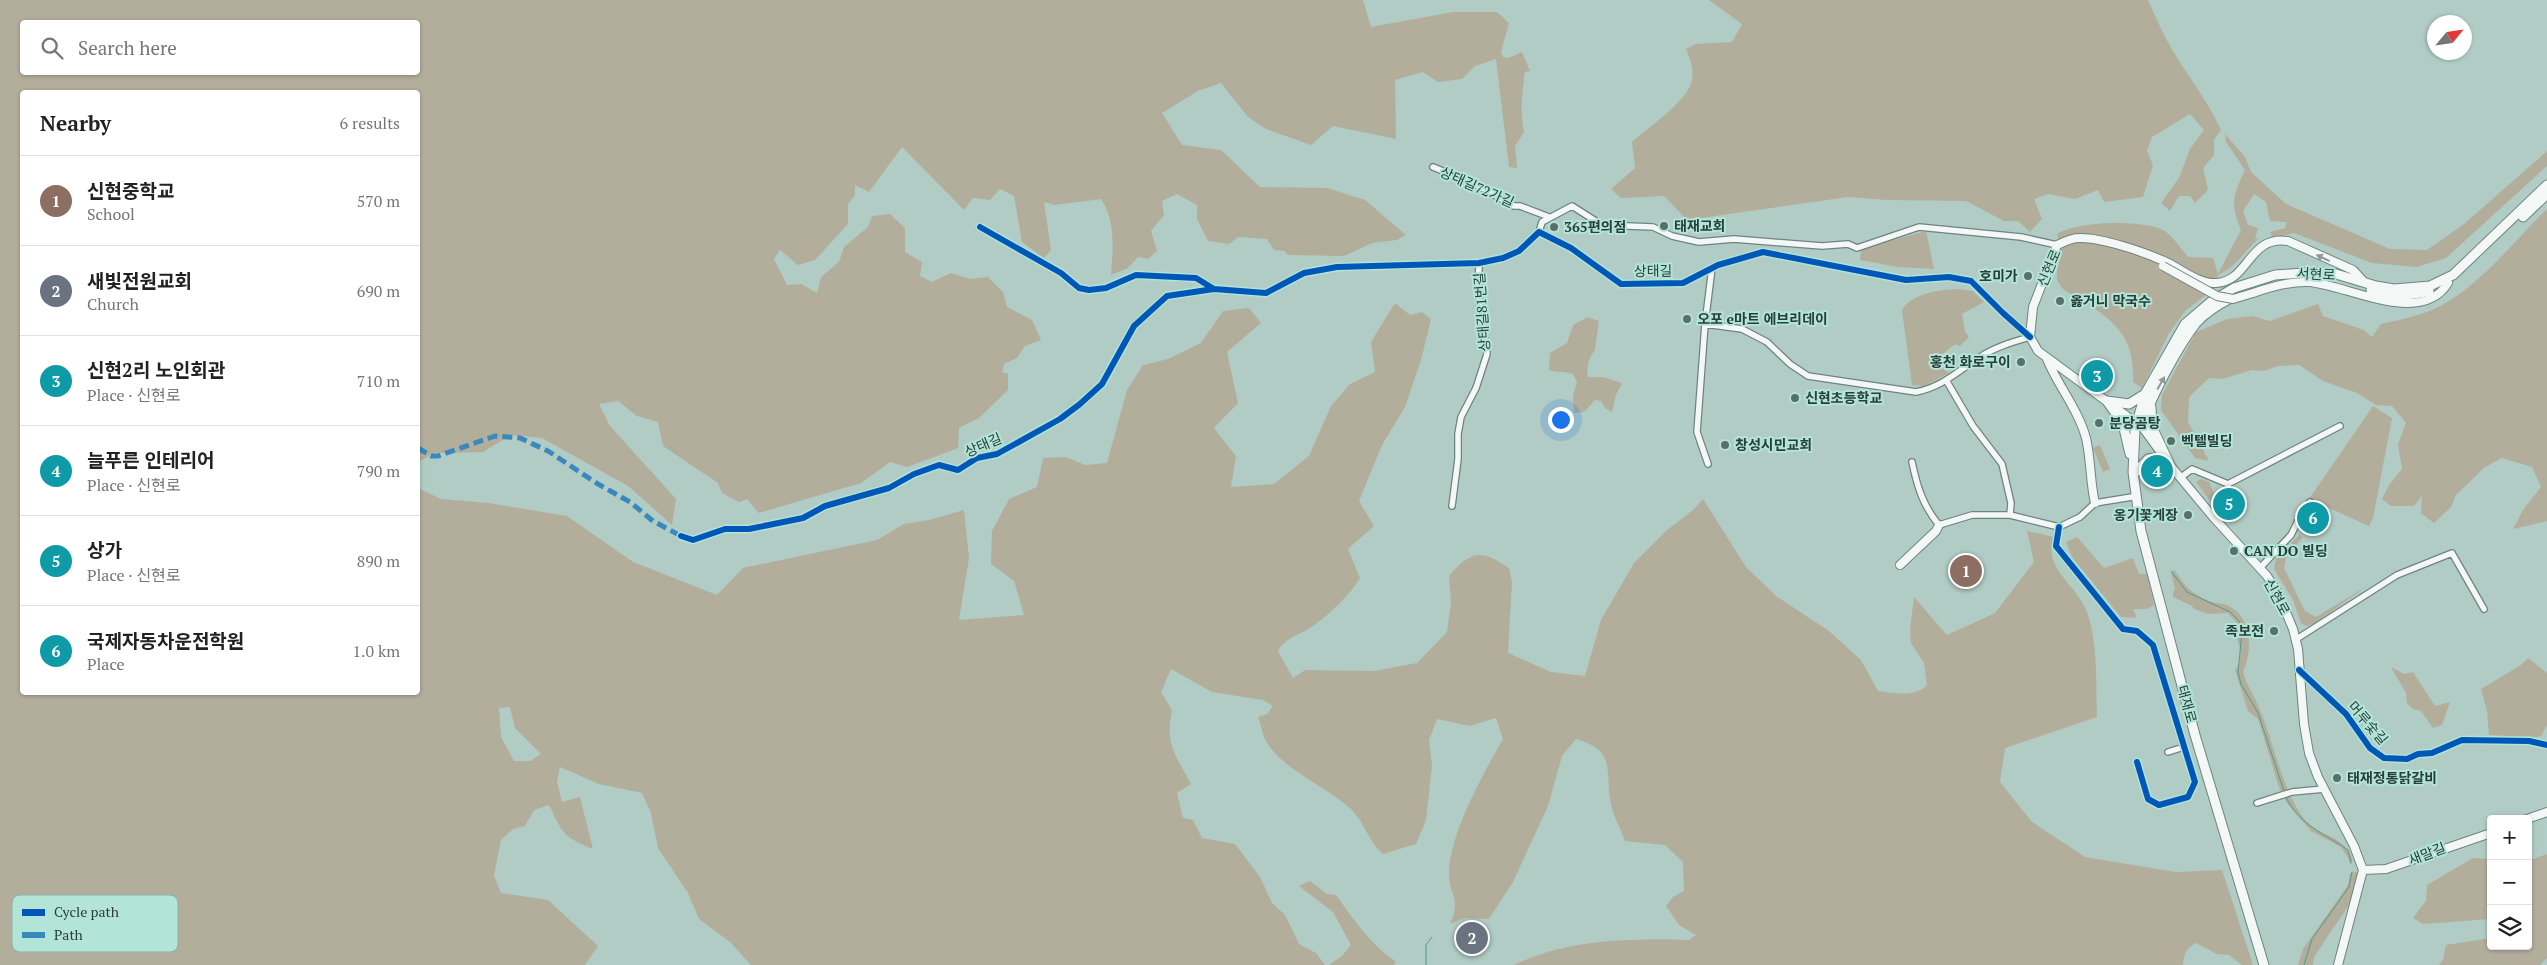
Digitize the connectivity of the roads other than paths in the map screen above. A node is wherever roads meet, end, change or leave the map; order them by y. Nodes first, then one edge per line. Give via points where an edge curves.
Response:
1 (1433, 167) dead end
2 (2547, 185) edge
3 (2547, 194) edge
4 (1549, 218) junction
5 (980, 227) dead end
6 (1539, 232) junction
7 (1756, 242) junction
8 (2105, 242) junction
9 (2057, 245) junction
10 (1755, 254) junction
11 (1479, 263) junction
12 (1712, 268) junction
13 (2364, 282) junction
14 (2448, 283) junction
15 (1214, 289) junction
16 (1705, 324) junction
17 (2030, 337) junction
18 (2046, 357) junction
19 (2074, 376) junction
20 (1946, 380) junction
21 (2065, 390) junction
22 (2149, 396) junction
23 (2106, 401) junction
24 (2139, 425) junction
25 (2340, 426) dead end
26 (2137, 439) joint
27 (1912, 462) dead end
28 (1708, 464) dead end
29 (2171, 467) junction
30 (2134, 475) junction
31 (2180, 478) junction
32 (2132, 497) junction
33 (2310, 502) dead end
34 (2095, 503) junction
35 (1452, 506) dead end
36 (2010, 515) junction
37 (1939, 525) junction
38 (2059, 526) junction
39 (2141, 531) junction
40 (681, 536) dead end
41 (1900, 565) dead end
42 (2260, 568) junction
43 (2484, 609) dead end
44 (2295, 640) junction
45 (2300, 670) junction
46 (2547, 745) edge
47 (2184, 747) junction
48 (2168, 752) dead end
49 (2137, 762) dead end
50 (2324, 788) junction
51 (2257, 803) dead end
52 (2547, 812) edge
53 (2532, 817) edge
54 (2487, 834) edge
55 (2363, 870) junction
56 (2264, 965) edge
57 (2268, 965) edge
58 (2338, 965) edge

1 - 4 street, 상태길72가길 via 1477,185 1514,206
2 - 13 main road, 서현로 via 2453,275 2418,288 2388,288
3 - 14 main road, 서현로 via 2458,278
4 - 6 street via 1542,222
4 - 7 street via 1572,206 1602,225 1653,227 1672,236 1699,242 1734,239
5 - 15 street, 상태길 via 1061,273 1078,288 1106,288 1136,275 1196,278
6 - 11 street, 상태길 via 1519,251
6 - 12 street, 상태길 via 1571,248 1621,284 1683,283
7 - 9 street via 1822,246 1848,244 1857,248 1919,227 2021,237
7 - 10 street
8 - 9 main road, 신현로 via 2079,238
13 -> 8 main road, 신현로 via 2353,270 2279,240 2267,242 2257,249 2230,279 2212,283 2155,257
8 - 14 main road, 신현로, bridge via 2163,266 2217,296 2233,299 2276,286 2307,282 2404,304 2423,302 2442,294
9 - 17 main road, 신현로 via 2033,307
10 - 12 street, 상태길
10 - 17 street, 상태길 via 1786,255 1906,280 1949,277 1971,281
11 - 15 street, 상태길 via 1337,267 1304,273 1266,293
11 - 35 street, 상태길81번길 via 1479,308 1486,354 1476,388 1461,417
12 - 16 street
13 - 22 main road, 서현로 via 2336,274 2289,273 2234,288 2212,301 2177,334
22 -> 14 main road, 서현로 via 2198,322 2239,293 2287,278 2332,279 2389,295 2417,295
15 - 40 street, 상태길 via 1167,296 1134,326 1102,384 1060,419 997,454 977,458 958,470 939,465 889,488 825,506 804,518 749,529 725,529 693,540
16 - 20 street via 1742,329 1767,342 1808,376 1916,392 1933,389
16 - 28 street via 1697,432
17 - 18 main road, 신현로
17 - 20 street via 1996,348
18 - 19 main road, 신현로
18 - 21 main road
19 - 21 main road
19 - 23 main road, 신현로
20 - 36 street via 1973,426 2002,464 2011,504
21 - 34 main road via 2086,438
22 - 23 main road via 2129,404
22 - 24 main road, 서현로
22 - 29 main road via 2152,427
23 - 24 main road, 신현로
23 - 30 main road via 2120,417 2126,431
24 - 26 main road, 서현로
24 - 29 main road, 신현로
25 - 31 street via 2228,484 2192,470
26 - 30 main road, 태재로
27 - 37 street via 1917,486 1929,514
29 - 30 main road via 2157,458 2148,459
29 - 31 main road, 신현로
30 - 32 main road
30 - 39 main road, 태재로
30 - 57 main road, 태재로 via 2141,521 2198,734
31 - 42 main road, 신현로
32 - 34 street
32 - 39 main road
33 - 42 street via 2291,536
34 - 38 street via 2080,516
36 - 37 street via 1972,515
36 - 38 street
37 - 41 main road
38 - 47 street via 2056,546 2123,629 2137,631 2153,645
39 - 56 main road, 태재로 via 2195,735
42 - 44 main road, 신현로 via 2278,593
43 - 44 street via 2452,553 2398,575
44 - 45 main road, 신현로
45 - 46 street, 머루숯길 via 2346,714 2370,748 2384,758 2408,759 2469,739 2529,741
45 - 50 main road, 신현로 via 2309,752
47 - 48 street
47 - 49 street via 2195,782 2188,797 2159,805 2148,799
50 - 51 street via 2292,792
50 - 55 main road, 신현로
52 - 53 main road
54 - 55 main road, 새말길 via 2386,869
55 - 58 main road

